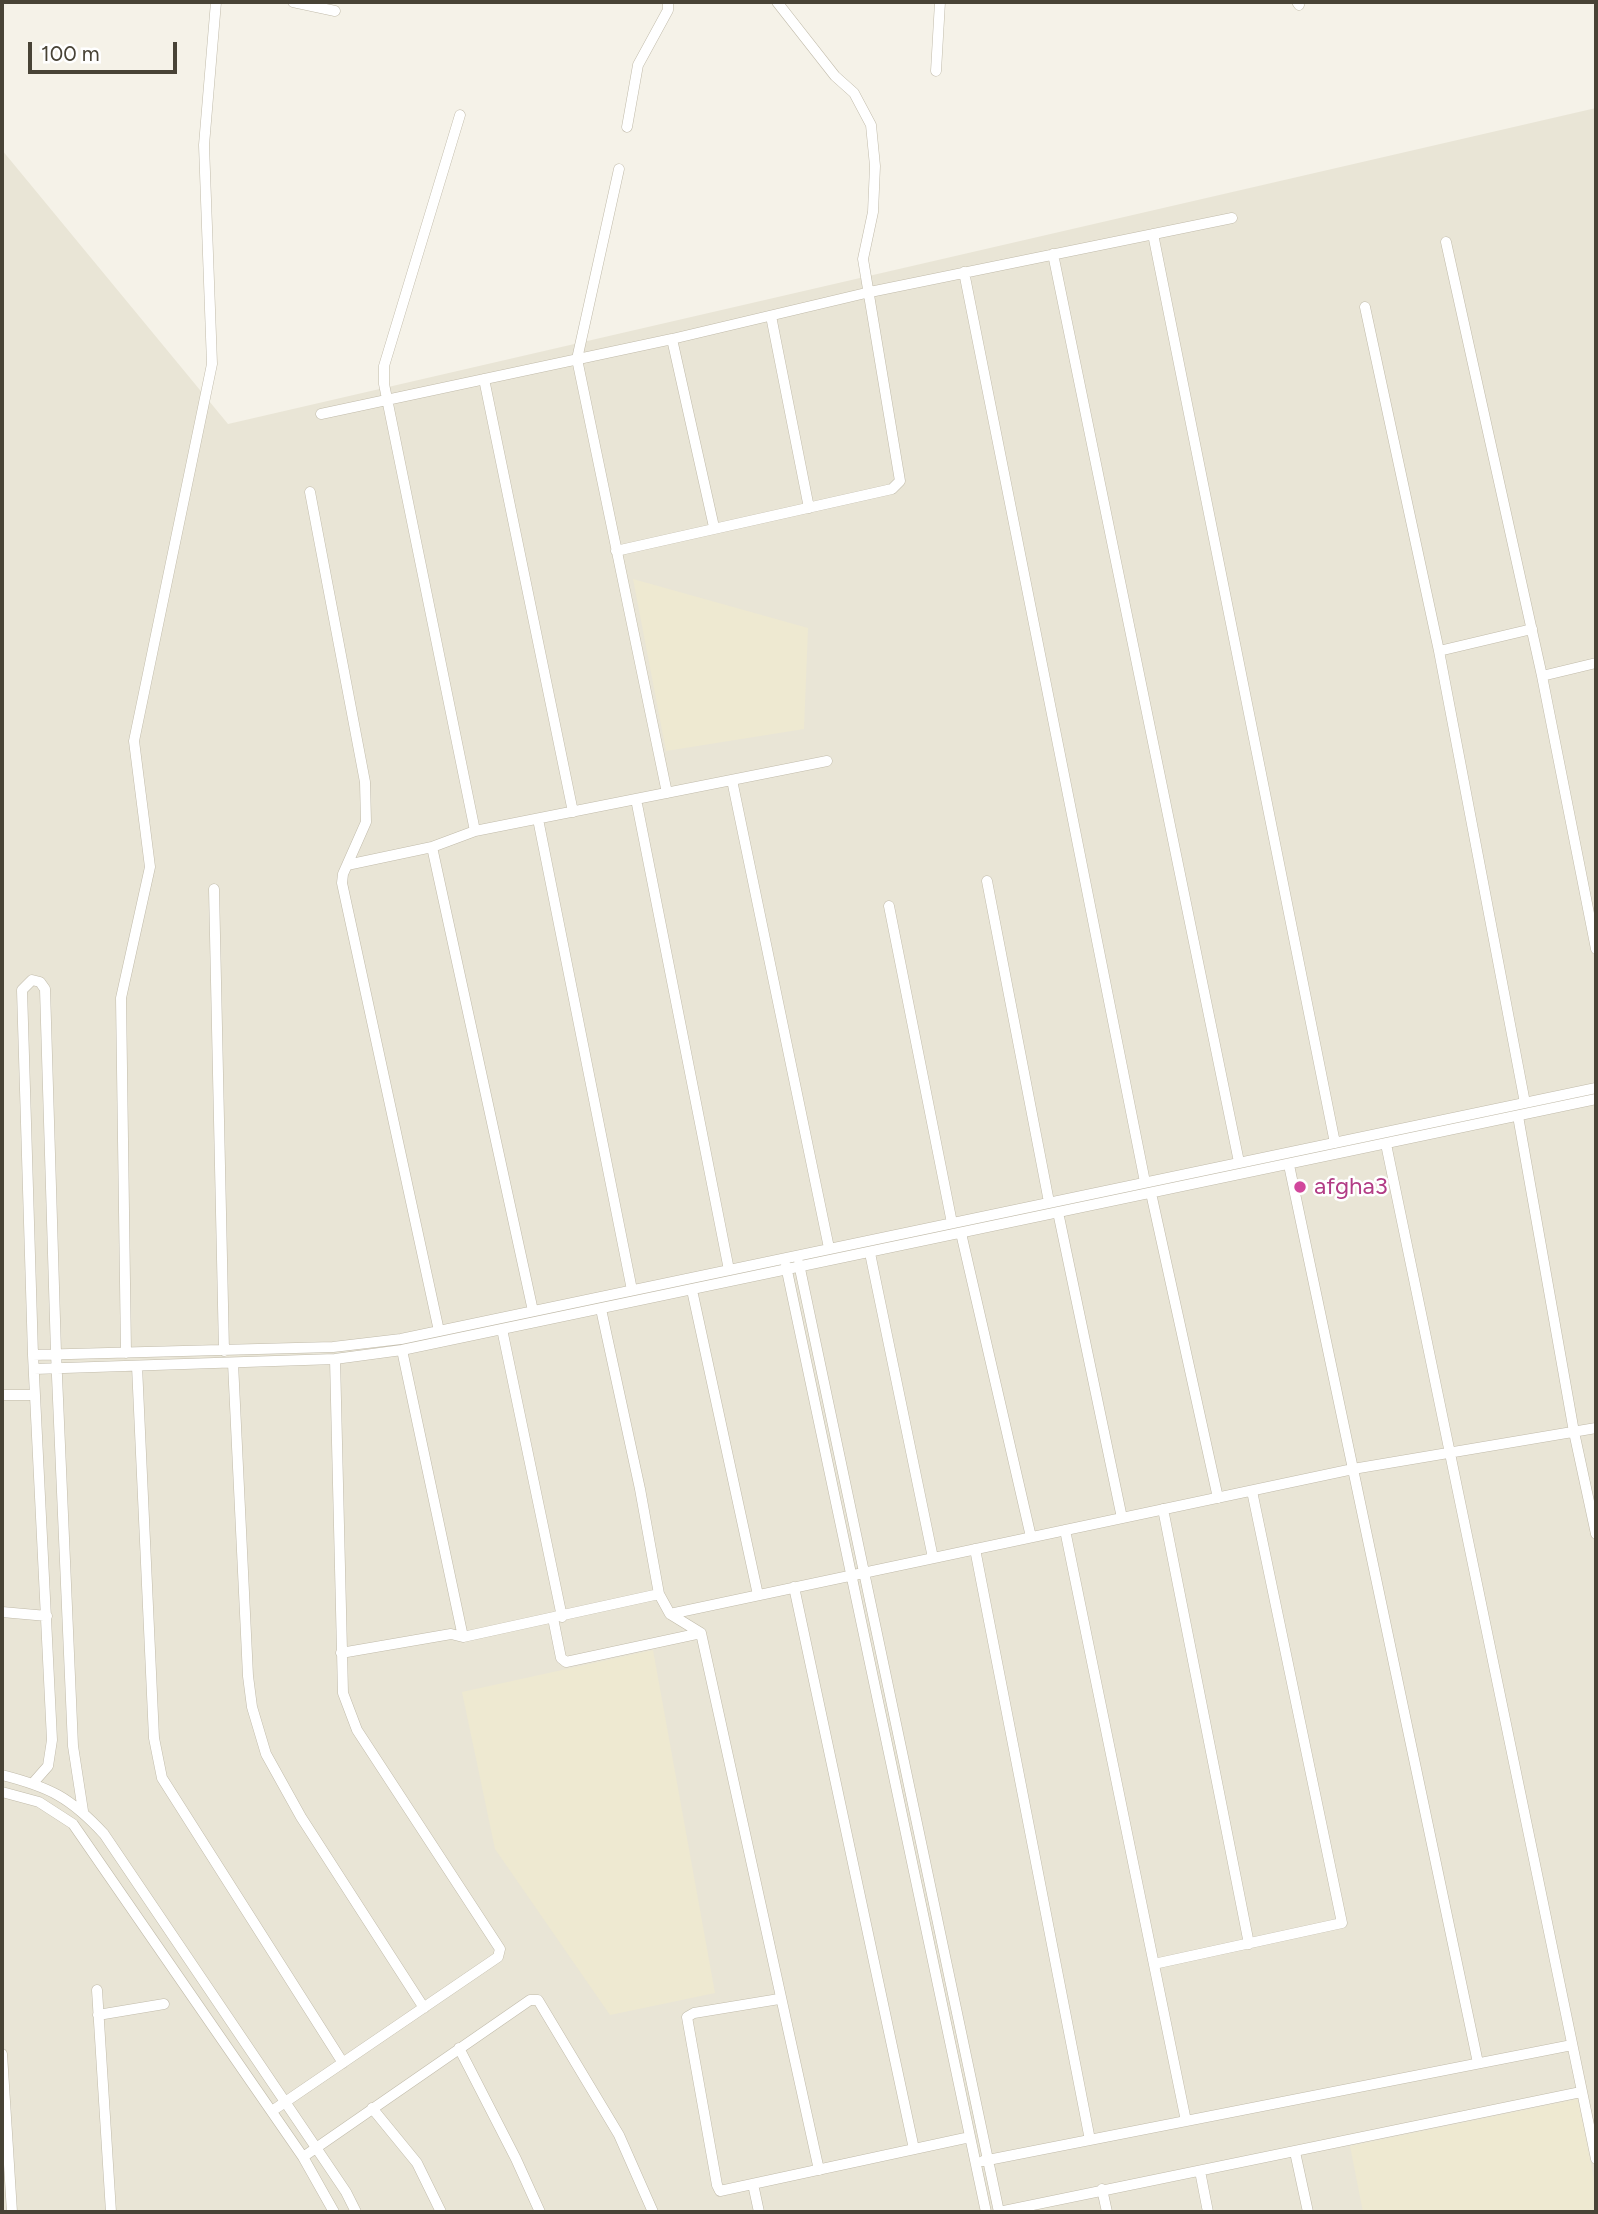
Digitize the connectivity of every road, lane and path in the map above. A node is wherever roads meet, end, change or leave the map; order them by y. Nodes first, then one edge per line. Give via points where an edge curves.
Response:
1 (216, 2) edge
2 (293, 2) edge
3 (668, 2) edge
4 (777, 2) edge
5 (940, 2) edge
6 (335, 11) dead end
7 (936, 71) dead end
8 (460, 115) dead end
9 (626, 127) dead end
10 (619, 169) dead end
11 (1233, 218) dead end
12 (1153, 234) junction
13 (1446, 242) dead end
14 (1054, 254) junction
15 (964, 272) junction
16 (870, 292) junction
17 (1365, 307) dead end
18 (771, 316) junction
19 (672, 339) junction
20 (577, 359) junction
21 (484, 379) junction
22 (387, 400) junction
23 (321, 414) dead end
24 (310, 492) dead end
25 (809, 509) junction
26 (714, 527) junction
27 (616, 551) junction
28 (1532, 629) junction
29 (1439, 651) junction
30 (1596, 663) edge
31 (1542, 676) junction
32 (827, 761) dead end
33 (732, 780) junction
34 (667, 793) junction
35 (636, 799) junction
36 (573, 812) junction
37 (538, 819) junction
38 (475, 831) junction
39 (432, 847) junction
40 (347, 865) junction
41 (987, 881) dead end
42 (214, 889) dead end
43 (889, 906) dead end
44 (1596, 948) edge
45 (1596, 1088) edge
46 (1596, 1099) edge
47 (1525, 1103) junction
48 (1518, 1116) junction
49 (1429, 1123) junction
50 (1432, 1135) junction
51 (1335, 1143) junction
52 (1386, 1144) junction
53 (1239, 1163) junction
54 (1289, 1165) junction
55 (1145, 1182) junction
56 (1151, 1194) junction
57 (1049, 1202) junction
58 (1058, 1212) junction
59 (953, 1223) junction
60 (961, 1233) junction
61 (829, 1248) junction
62 (870, 1253) junction
63 (797, 1256) junction
64 (784, 1259) junction
65 (800, 1268) junction
66 (729, 1270) junction
67 (787, 1270) junction
68 (632, 1290) junction
69 (692, 1290) junction
70 (601, 1309) junction
71 (533, 1311) junction
72 (502, 1329) junction
73 (439, 1331) junction
74 (354, 1345) junction
75 (402, 1350) junction
76 (224, 1351) junction
77 (56, 1353) junction
78 (126, 1353) junction
79 (33, 1355) junction
80 (355, 1356) junction
81 (335, 1359) junction
82 (233, 1363) junction
83 (137, 1366) junction
84 (57, 1368) junction
85 (34, 1369) junction
86 (2, 1395) edge
87 (35, 1395) junction
88 (1596, 1428) edge
89 (1574, 1432) junction
90 (1449, 1452) junction
91 (1353, 1469) junction
92 (1252, 1491) junction
93 (1218, 1498) junction
94 (1163, 1509) junction
95 (1122, 1518) junction
96 (1065, 1530) junction
97 (1596, 1534) edge
98 (1031, 1537) junction
99 (975, 1549) junction
100 (933, 1558) junction
101 (864, 1573) junction
102 (852, 1575) junction
103 (794, 1587) junction
104 (659, 1594) junction
105 (758, 1595) junction
106 (2, 1612) edge
107 (670, 1614) junction
108 (47, 1616) junction
109 (557, 1617) junction
110 (701, 1633) junction
111 (463, 1637) junction
112 (341, 1653) junction
113 (2, 1775) edge
114 (33, 1783) junction
115 (2, 1792) edge
116 (83, 1811) junction
117 (1249, 1944) junction
118 (1153, 1964) junction
119 (97, 1990) dead end
120 (779, 1998) junction
121 (164, 2004) dead end
122 (424, 2008) junction
123 (99, 2015) junction
124 (1572, 2045) junction
125 (459, 2048) junction
126 (2, 2054) edge
127 (343, 2063) junction
128 (1478, 2063) junction
129 (1581, 2092) junction
130 (285, 2102) junction
131 (372, 2108) junction
132 (272, 2111) junction
133 (1186, 2121) junction
134 (970, 2137) junction
135 (1090, 2140) junction
136 (316, 2147) junction
137 (914, 2149) junction
138 (1295, 2152) junction
139 (303, 2157) junction
140 (1596, 2159) edge
141 (988, 2160) junction
142 (975, 2162) junction
143 (819, 2170) junction
144 (1200, 2171) junction
145 (752, 2184) junction
146 (1102, 2189) junction
147 (12, 2212) edge
148 (111, 2212) edge
149 (334, 2212) edge
150 (356, 2212) edge
151 (441, 2212) edge
152 (540, 2212) edge
153 (653, 2212) edge
154 (759, 2212) edge
155 (986, 2212) edge
156 (999, 2212) edge
157 (1107, 2212) edge
158 (1208, 2212) edge
159 (1308, 2212) edge

1 - 78 street via 204,145 212,364 134,741 150,867 121,998
2 - 6 street
3 - 9 street via 638,65
4 - 16 street via 835,76 854,93 872,125 873,212 863,259
5 - 7 street
8 - 22 street via 384,366
10 - 20 street
11 - 12 street
12 - 14 street
12 - 51 street
13 - 28 street
14 - 15 street
14 - 53 street
15 - 16 street
15 - 55 street
16 - 18 street
16 - 25 street via 900,481 892,489
17 - 29 street
18 - 19 street
18 - 25 street
19 - 20 street
19 - 26 street
20 - 21 street
20 - 27 street
21 - 22 street
21 - 36 street
22 - 23 street
22 - 38 street
24 - 40 street via 365,782 366,822
25 - 26 street
26 - 27 street
27 - 34 street
28 - 29 street
28 - 31 street
29 - 47 street
30 - 31 street
31 - 44 street
32 - 33 street
33 - 34 street
33 - 61 street
34 - 35 street
35 - 36 street
35 - 66 street
36 - 37 street
37 - 38 street
37 - 68 street
38 - 39 street
39 - 40 street
39 - 71 street
40 - 73 street via 342,883
41 - 57 street
42 - 76 street
43 - 59 street
45 - 47 street
46 - 48 street
47 - 49 street
48 - 50 street
48 - 89 street
49 - 50 street
49 - 51 street
50 - 52 street
51 - 53 street
52 - 54 street
52 - 90 street
53 - 55 street
54 - 56 street
54 - 91 street
55 - 57 street
56 - 58 street
56 - 93 street
57 - 59 street
58 - 60 street
58 - 95 street
59 - 61 street
60 - 62 street
60 - 98 street
61 - 63 street
62 - 65 street
62 - 100 street
63 - 64 street
63 - 65 street
64 - 66 street
64 - 67 street
65 - 67 street
65 - 101 street
66 - 68 street
67 - 69 street
67 - 102 street
68 - 71 street
69 - 70 street
69 - 105 street
70 - 72 street
70 - 104 street
71 - 73 street
72 - 75 street
72 - 109 street
73 - 74 street
74 - 76 street
74 - 80 street
75 - 80 street
75 - 111 street
76 - 78 street
77 - 78 street
77 - 79 street
77 - 79 street via 45,989 32,980 22,990
77 - 84 street
79 - 85 street
80 - 81 street
81 - 82 street
81 - 112 street
82 - 83 street
82 - 122 street via 252,1707 266,1754 301,1816
83 - 84 street
83 - 127 street via 154,1738 162,1779
84 - 85 street
84 - 116 street via 74,1746
85 - 87 street
86 - 87 street
87 - 108 street
88 - 89 street
89 - 90 street
89 - 97 street
90 - 91 street
90 - 124 street
91 - 92 street
91 - 128 street
92 - 93 street
92 - 117 street via 1342,1919 1337,1926
93 - 94 street
94 - 95 street
94 - 117 street
95 - 96 street
96 - 98 street
96 - 118 street
98 - 99 street
99 - 100 street
99 - 135 street
100 - 101 street
101 - 102 street
101 - 141 street
102 - 103 street
102 - 134 street
103 - 105 street
103 - 137 street
104 - 107 street
104 - 109 street
105 - 107 street
106 - 108 street
107 - 110 street
108 - 114 street via 51,1749 48,1766
109 - 110 street via 561,1658 566,1662
109 - 111 street
110 - 120 street
111 - 112 street via 451,1634
112 - 122 street via 342,1693 357,1730 500,1950 498,1957
113 - 114 street
114 - 116 street
115 - 132 street via 39,1802 73,1824
116 - 130 street via 104,1834
117 - 118 street
118 - 133 street
119 - 123 street
120 - 143 street
120 - 145 street via 687,2017 717,2185 720,2191
121 - 123 street
122 - 127 street
123 - 148 street
124 - 128 street
124 - 129 street
125 - 131 street
125 - 152 street
125 - 153 street via 530,2000 538,2000 619,2135
126 - 147 street
127 - 130 street
128 - 133 street
129 - 138 street
129 - 140 street
130 - 132 street
130 - 136 street
131 - 136 street
131 - 151 street via 417,2163
132 - 139 street
133 - 135 street
134 - 137 street
134 - 142 street
135 - 141 street
136 - 139 street
136 - 150 street
137 - 143 street
138 - 144 street
138 - 159 street
139 - 149 street
141 - 142 street
141 - 156 street
142 - 155 street
143 - 145 street
144 - 146 street
144 - 158 street
145 - 154 street
146 - 156 street
146 - 157 street

